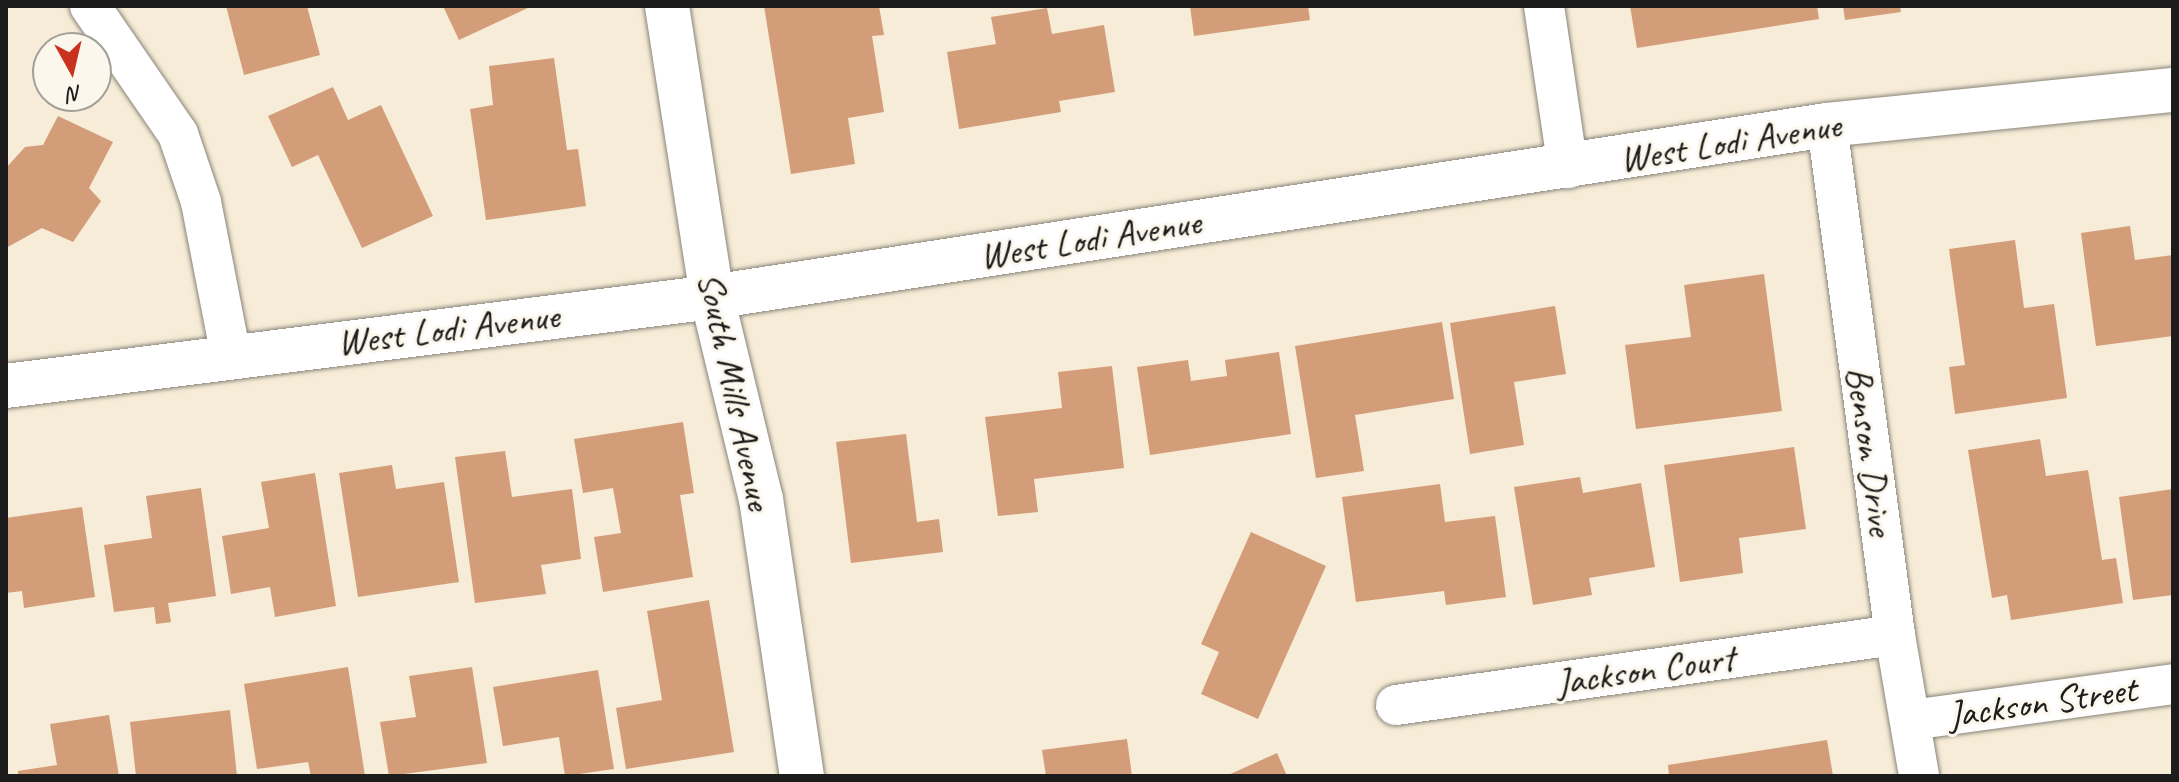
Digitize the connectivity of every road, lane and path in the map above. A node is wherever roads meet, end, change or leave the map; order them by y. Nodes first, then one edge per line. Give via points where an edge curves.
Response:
1 (90, 6) edge
2 (667, 6) edge
3 (1544, 6) edge
4 (2173, 90) edge
5 (1827, 125) junction
6 (1568, 168) junction
7 (712, 297) junction
8 (231, 356) junction
9 (6, 386) edge
10 (1895, 635) junction
11 (2173, 684) edge
12 (1396, 705) dead end
13 (1911, 720) junction
14 (802, 776) edge
15 (1919, 776) edge

1 - 8 street via 178,134 201,202
2 - 7 main road, South Mills Avenue
3 - 6 street
4 - 5 main road, West Lodi Avenue
5 - 6 main road, West Lodi Avenue
5 - 10 street, Benson Drive
6 - 7 main road, West Lodi Avenue
7 - 8 main road, West Lodi Avenue
7 - 14 main road, South Mills Avenue via 761,499
8 - 9 main road, West Lodi Avenue
10 - 12 street, Jackson Court
10 - 13 street, Benson Drive
11 - 13 street, Jackson Street
13 - 15 street, Benson Drive

